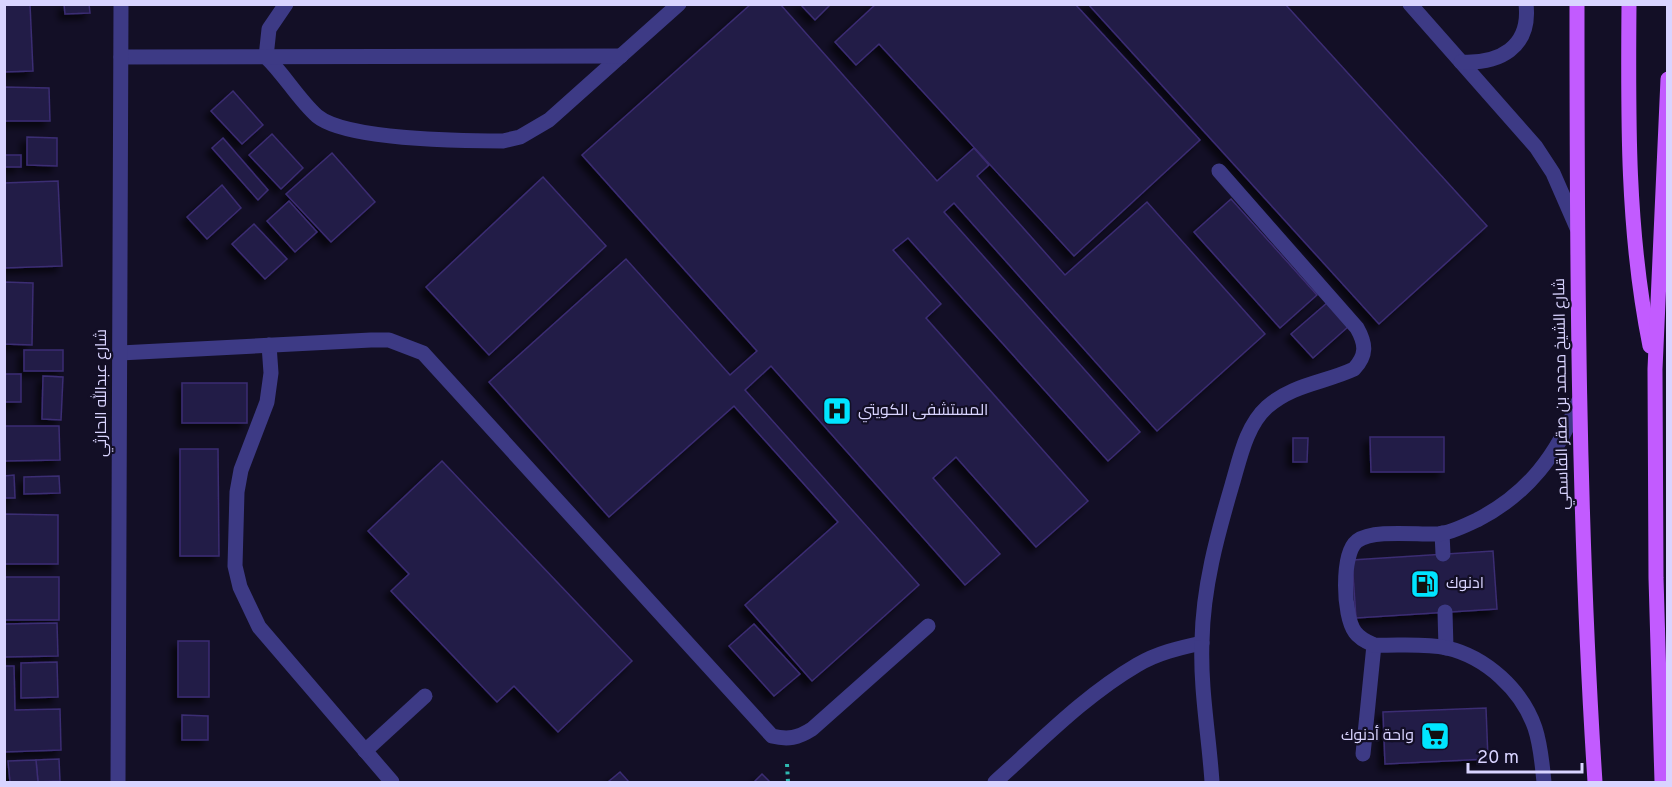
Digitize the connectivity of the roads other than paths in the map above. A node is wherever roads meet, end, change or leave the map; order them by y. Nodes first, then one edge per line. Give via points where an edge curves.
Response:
1 (121, 4) edge
2 (286, 4) edge
3 (679, 4) edge
4 (1410, 4) edge
5 (1526, 4) edge
6 (1577, 4) edge
7 (1629, 4) edge
8 (621, 56) junction
9 (121, 57) junction
10 (266, 57) junction
11 (1461, 62) junction
12 (1668, 79) edge
13 (1219, 171) dead end
14 (1577, 230) junction
15 (269, 345) junction
16 (120, 353) junction
17 (1655, 369) junction
18 (1578, 402) junction
19 (1442, 534) junction
20 (1443, 554) dead end
21 (1445, 612) dead end
22 (928, 626) dead end
23 (1202, 643) junction
24 (1374, 645) junction
25 (1446, 648) junction
26 (424, 696) dead end
27 (365, 751) junction
28 (1363, 754) dead end
29 (118, 783) edge
30 (392, 783) edge
31 (995, 783) edge
32 (1212, 783) edge
33 (1544, 783) edge
34 (1595, 783) edge
35 (1662, 783) edge

1 - 9 street, شارع عبدالله الحارثي
2 - 10 street via 269,29
3 - 8 street
4 - 11 street
5 - 11 street via 1528,17 1520,39 1504,55 1484,63
6 - 14 main road, شارع الشيخ محمد بن صقر القاسمي
7 - 17 main road via 1629,183 1641,298
8 - 10 street
8 - 10 street via 536,130 503,141 363,133 339,127 318,116
9 - 10 street
9 - 16 street, شارع عبدالله الحارثي
11 - 14 street via 1536,147 1567,200
12 - 17 main road
13 - 23 street via 1357,328 1365,349 1354,369 1283,394 1265,408 1252,427 1211,563
14 - 18 main road, شارع الشيخ محمد بن صقر القاسمي
15 - 16 street
15 - 22 street via 390,340 423,353 772,736 786,739 812,729
15 - 27 street via 267,402 248,449 237,492 235,566 240,587 259,627
16 - 29 street, شارع عبدالله الحارثي
17 - 35 main road
18 - 19 street via 1554,453 1523,489 1493,512
18 - 34 main road, شارع الشيخ محمد بن صقر القاسمي via 1585,631
19 - 20 street
19 - 24 street via 1368,536 1351,548 1346,567 1350,622 1355,633
21 - 25 street
23 - 31 street via 1137,664 1082,705
23 - 32 street
24 - 25 street
24 - 28 street
25 - 33 street via 1491,668 1525,705 1535,728
26 - 27 street
27 - 30 street

